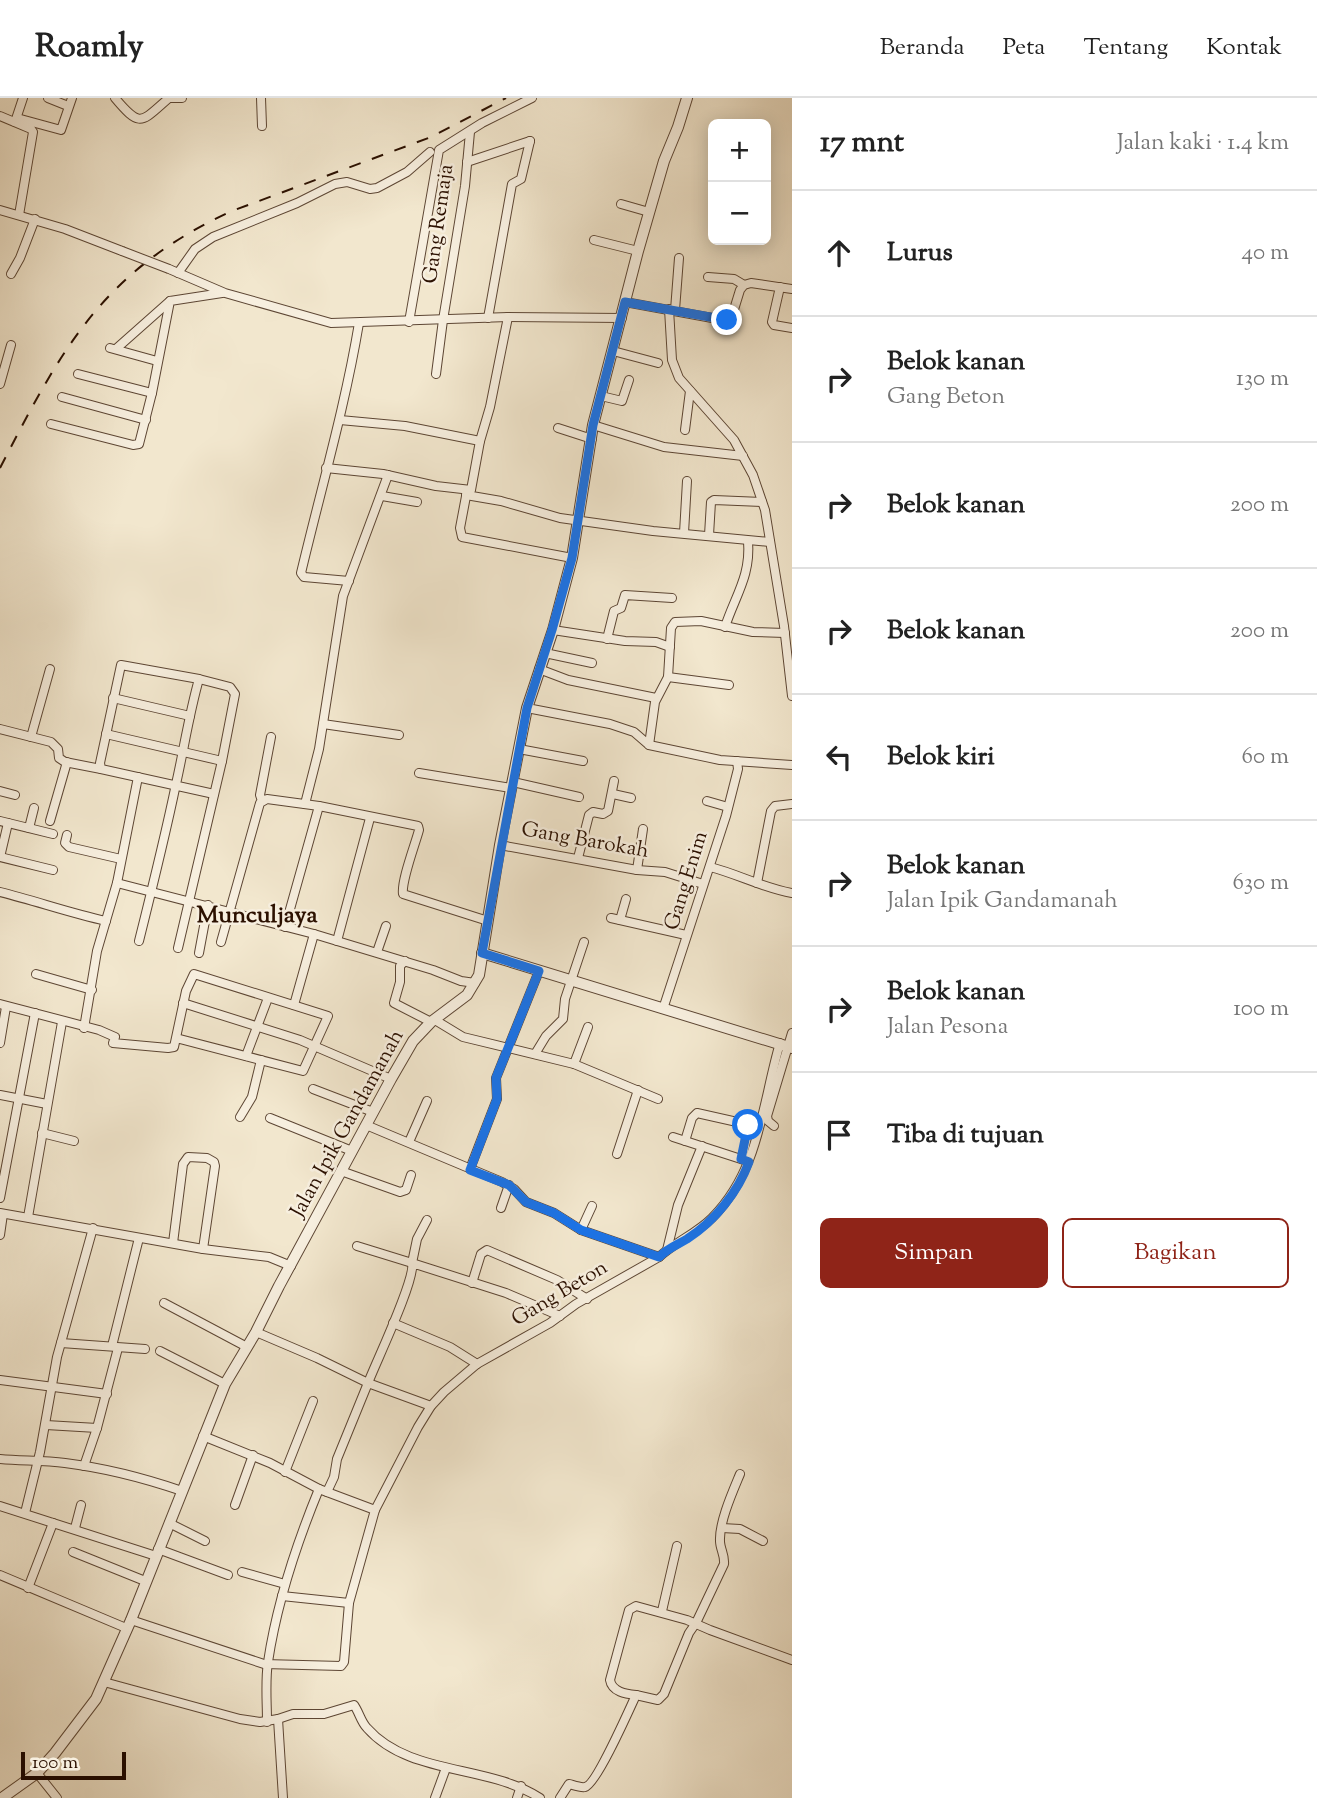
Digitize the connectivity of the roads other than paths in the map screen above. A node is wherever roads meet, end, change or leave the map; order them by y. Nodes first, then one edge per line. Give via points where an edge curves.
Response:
1 (23, 98) edge
2 (48, 98) edge
3 (169, 98) edge
4 (182, 98) edge
5 (261, 98) edge
6 (532, 98) edge
7 (687, 98) edge
8 (118, 99) edge
9 (70, 102) edge
10 (0, 116) edge
11 (16, 120) junction
12 (262, 126) dead end
13 (470, 132) junction
14 (430, 152) dead end
15 (467, 162) junction
16 (621, 204) dead end
17 (0, 210) edge
18 (649, 212) junction
19 (19, 215) junction
20 (35, 219) junction
21 (594, 240) dead end
22 (638, 251) junction
23 (679, 258) dead end
24 (173, 271) junction
25 (11, 274) dead end
26 (708, 277) dead end
27 (744, 285) junction
28 (780, 287) junction
29 (792, 289) edge
30 (225, 293) junction
31 (170, 301) junction
32 (625, 302) junction
33 (672, 310) junction
34 (508, 317) junction
35 (488, 318) junction
36 (622, 318) junction
37 (443, 320) junction
38 (409, 322) junction
39 (359, 323) junction
40 (792, 328) edge
41 (11, 345) dead end
42 (613, 351) junction
43 (157, 361) junction
44 (658, 363) dead end
45 (78, 374) dead end
46 (436, 374) dead end
47 (628, 380) dead end
48 (0, 384) edge
49 (690, 391) junction
50 (152, 393) junction
51 (601, 396) junction
52 (62, 397) dead end
53 (146, 420) junction
54 (340, 420) junction
55 (51, 424) dead end
56 (593, 425) junction
57 (558, 428) dead end
58 (685, 430) dead end
59 (592, 439) junction
60 (480, 441) junction
61 (743, 456) junction
62 (326, 468) junction
63 (388, 475) junction
64 (687, 481) dead end
65 (467, 493) junction
66 (382, 496) junction
67 (417, 502) dead end
68 (762, 502) junction
69 (578, 520) junction
70 (684, 533) junction
71 (709, 535) junction
72 (748, 541) junction
73 (770, 542) junction
74 (572, 558) junction
75 (349, 581) junction
76 (672, 598) dead end
77 (725, 627) junction
78 (552, 630) junction
79 (785, 633) junction
80 (607, 639) junction
81 (670, 646) junction
82 (545, 653) junction
83 (592, 663) dead end
84 (50, 669) dead end
85 (540, 669) junction
86 (668, 677) junction
87 (199, 679) junction
88 (729, 685) dead end
89 (792, 696) edge
90 (113, 698) junction
91 (656, 698) junction
92 (527, 708) junction
93 (190, 716) junction
94 (323, 724) junction
95 (0, 729) edge
96 (106, 734) junction
97 (399, 735) dead end
98 (31, 737) junction
99 (271, 737) dead end
100 (649, 745) junction
101 (519, 749) junction
102 (183, 752) junction
103 (222, 761) junction
104 (583, 761) dead end
105 (737, 761) junction
106 (67, 762) junction
107 (792, 765) edge
108 (101, 769) junction
109 (419, 773) dead end
110 (138, 777) junction
111 (614, 781) dead end
112 (176, 785) junction
113 (512, 785) junction
114 (0, 793) edge
115 (214, 794) junction
116 (613, 794) junction
117 (15, 795) dead end
118 (579, 797) dead end
119 (631, 798) dead end
120 (262, 801) junction
121 (707, 801) dead end
122 (305, 804) junction
123 (792, 804) edge
124 (319, 806) junction
125 (728, 807) junction
126 (34, 808) dead end
127 (370, 818) junction
128 (50, 821) dead end
129 (4, 822) edge
130 (29, 828) junction
131 (643, 830) dead end
132 (52, 834) dead end
133 (67, 835) dead end
134 (500, 845) junction
135 (0, 857) edge
136 (578, 858) junction
137 (121, 859) junction
138 (709, 867) junction
139 (52, 870) dead end
140 (637, 870) junction
141 (117, 883) junction
142 (757, 883) junction
143 (704, 884) junction
144 (0, 892) edge
145 (151, 892) junction
146 (792, 893) edge
147 (626, 899) dead end
148 (189, 901) junction
149 (208, 905) junction
150 (229, 911) junction
151 (106, 921) junction
152 (488, 921) junction
153 (386, 926) dead end
154 (285, 927) junction
155 (314, 934) junction
156 (687, 935) junction
157 (139, 941) dead end
158 (337, 941) junction
159 (220, 942) dead end
160 (584, 942) dead end
161 (178, 948) dead end
162 (377, 952) junction
163 (199, 953) dead end
164 (482, 953) junction
165 (405, 961) junction
166 (539, 971) junction
167 (36, 974) dead end
168 (570, 981) junction
169 (475, 983) junction
170 (92, 990) junction
171 (268, 998) junction
172 (183, 1003) junction
173 (3, 1005) edge
174 (294, 1005) junction
175 (663, 1009) junction
176 (35, 1013) junction
177 (62, 1021) junction
178 (433, 1021) junction
179 (257, 1025) junction
180 (587, 1027) dead end
181 (84, 1028) junction
182 (792, 1033) edge
183 (176, 1038) junction
184 (0, 1043) edge
185 (313, 1045) junction
186 (787, 1046) edge
187 (508, 1048) junction
188 (535, 1054) junction
189 (246, 1056) junction
190 (261, 1060) junction
191 (574, 1065) junction
192 (391, 1079) junction
193 (313, 1089) dead end
194 (638, 1090) junction
195 (0, 1095) edge
196 (20, 1097) junction
197 (658, 1099) dead end
198 (427, 1101) dead end
199 (47, 1104) junction
200 (373, 1112) junction
201 (240, 1117) dead end
202 (270, 1118) dead end
203 (366, 1125) junction
204 (774, 1126) dead end
205 (42, 1133) junction
206 (673, 1137) dead end
207 (74, 1141) dead end
208 (685, 1141) junction
209 (409, 1142) junction
210 (702, 1146) junction
211 (352, 1151) junction
212 (617, 1154) dead end
213 (745, 1161) junction
214 (470, 1170) junction
215 (341, 1171) junction
216 (3, 1173) edge
217 (411, 1175) dead end
218 (509, 1185) junction
219 (0, 1198) edge
220 (592, 1206) dead end
221 (501, 1208) dead end
222 (2, 1213) edge
223 (28, 1217) junction
224 (427, 1220) dead end
225 (93, 1228) junction
226 (581, 1230) junction
227 (0, 1235) edge
228 (139, 1238) junction
229 (173, 1243) junction
230 (357, 1245) dead end
231 (203, 1249) junction
232 (667, 1250) junction
233 (659, 1257) junction
234 (412, 1263) junction
235 (291, 1266) junction
236 (472, 1283) junction
237 (587, 1299) junction
238 (164, 1303) dead end
239 (560, 1316) junction
240 (393, 1323) junction
241 (256, 1332) junction
242 (61, 1343) junction
243 (115, 1347) junction
244 (247, 1347) junction
245 (145, 1349) dead end
246 (160, 1351) dead end
247 (477, 1364) junction
248 (0, 1380) edge
249 (368, 1383) junction
250 (225, 1384) junction
251 (51, 1386) junction
252 (107, 1394) junction
253 (313, 1401) dead end
254 (430, 1406) junction
255 (46, 1424) junction
256 (97, 1428) junction
257 (203, 1436) junction
258 (253, 1455) junction
259 (0, 1459) edge
260 (37, 1462) junction
261 (84, 1466) junction
262 (285, 1472) junction
263 (740, 1474) dead end
264 (323, 1490) junction
265 (182, 1491) junction
266 (81, 1505) dead end
267 (235, 1505) dead end
268 (0, 1506) edge
269 (375, 1510) junction
270 (25, 1513) junction
271 (53, 1523) junction
272 (169, 1523) junction
273 (75, 1528) junction
274 (722, 1528) junction
275 (205, 1541) dead end
276 (763, 1541) dead end
277 (677, 1546) dead end
278 (73, 1552) dead end
279 (157, 1552) junction
280 (242, 1572) dead end
281 (0, 1575) edge
282 (228, 1575) dead end
283 (145, 1581) junction
284 (285, 1584) junction
285 (29, 1588) junction
286 (282, 1596) junction
287 (349, 1603) junction
288 (662, 1611) junction
289 (696, 1623) junction
290 (129, 1624) junction
291 (792, 1660) edge
292 (268, 1664) junction
293 (104, 1682) junction
294 (636, 1695) junction
295 (278, 1719) junction
296 (267, 1722) junction
297 (444, 1771) junction
298 (37, 1773) junction
299 (519, 1793) edge
300 (2, 1798) edge
301 (57, 1798) edge
302 (283, 1798) edge
303 (435, 1798) edge
304 (540, 1798) edge
305 (559, 1798) edge

1 - 11 street
2 - 9 street
3 - 4 street
3 - 8 street via 144,119 131,117
5 - 12 street
6 - 13 street
7 - 18 street
9 - 11 street via 61,130
10 - 11 street
11 - 19 street via 33,132
13 - 15 street, Gang Remaja
13 - 38 street via 439,150
14 - 24 street via 407,172 377,188 347,181 335,184 213,237
15 - 35 street via 530,141 521,179 512,184
15 - 37 street, Gang Remaja
16 - 18 street
17 - 19 street
18 - 22 street
19 - 20 street
20 - 24 street, bridge
20 - 25 street
21 - 22 street
22 - 32 street
23 - 33 street
24 - 30 street
26 - 27 street via 734,279
27 - 28 street
27 - 33 street via 727,320
28 - 29 street
28 - 40 street via 772,322
30 - 31 street
30 - 39 street via 331,323
31 - 43 street
31 - 43 street via 113,348
32 - 33 street
32 - 36 street
33 - 49 street via 672,360
34 - 35 street
34 - 36 street
34 - 60 street
35 - 37 street
36 - 42 street
37 - 38 street
37 - 46 street, Gang Remaja
38 - 39 street
39 - 54 street
41 - 48 street
42 - 44 street
42 - 51 street
43 - 50 street
45 - 50 street
47 - 51 street via 622,401
49 - 58 street
49 - 61 street via 731,435
50 - 53 street
51 - 56 street
52 - 53 street
53 - 55 street via 136,445
54 - 60 street via 405,426
54 - 62 street
56 - 59 street
56 - 61 street via 664,447
57 - 59 street
59 - 69 street
60 - 65 street via 472,489
61 - 68 street
62 - 63 street
62 - 75 street via 301,573
63 - 65 street
63 - 66 street
64 - 70 street
65 - 69 street
65 - 74 street via 462,537
66 - 67 street
66 - 75 street
68 - 71 street via 712,500
68 - 73 street
69 - 70 street
69 - 74 street
70 - 71 street
71 - 72 street
72 - 73 street
72 - 77 street via 747,572
73 - 79 street
74 - 78 street
75 - 94 street
76 - 80 street via 625,595 621,608 614,611
77 - 79 street
77 - 81 street via 678,621 671,628
78 - 80 street
78 - 82 street
79 - 89 street
80 - 81 street
81 - 86 street
82 - 83 street
82 - 85 street
84 - 98 street
85 - 91 street via 568,680
85 - 92 street
86 - 88 street
86 - 91 street
87 - 90 street via 121,665
87 - 93 street
87 - 103 street via 235,691
90 - 93 street
90 - 96 street
91 - 100 street
92 - 100 street via 628,730
92 - 101 street
93 - 102 street
94 - 97 street
94 - 122 street
95 - 98 street
96 - 102 street
96 - 108 street
98 - 106 street via 55,745
99 - 120 street
100 - 105 street
101 - 104 street
101 - 113 street
102 - 103 street
102 - 112 street
103 - 115 street
105 - 107 street
105 - 125 street, Gang Enim
106 - 108 street
106 - 128 street
108 - 110 street
109 - 113 street
110 - 112 street
110 - 137 street
111 - 116 street
112 - 115 street
112 - 145 street
113 - 118 street
113 - 134 street
114 - 117 street
115 - 148 street
116 - 119 street
116 - 136 street via 606,813 589,815
120 - 122 street
120 - 150 street
121 - 125 street
122 - 124 street
123 - 142 street via 771,811
124 - 127 street
124 - 154 street
125 - 138 street, Gang Enim
126 - 130 street
127 - 152 street via 419,827 402,887 405,896
127 - 158 street
129 - 130 street
129 - 135 street
130 - 132 street
131 - 140 street
133 - 137 street via 69,847
134 - 136 street, Gang Barokah
134 - 152 street
135 - 139 street
136 - 140 street, Gang Barokah
137 - 141 street
138 - 142 street
138 - 143 street, Gang Enim
140 - 143 street, Gang Barokah via 665,872
141 - 145 street
141 - 151 street
142 - 146 street
143 - 156 street, Gang Enim
144 - 151 street
145 - 148 street
145 - 157 street
147 - 156 street via 616,919
148 - 149 street
148 - 161 street
149 - 150 street
149 - 163 street
150 - 154 street
150 - 159 street
151 - 170 street
152 - 164 street
153 - 162 street
154 - 155 street
155 - 158 street
155 - 174 street
156 - 175 street, Gang Enim
158 - 162 street
160 - 168 street
162 - 165 street
164 - 166 street
164 - 169 street
165 - 169 street
165 - 178 street via 400,966 395,1004
166 - 168 street
166 - 187 street
167 - 170 street
168 - 175 street
168 - 188 street via 563,1018
169 - 178 street, Jalan Ipik Gandamanah via 467,995
170 - 181 street
171 - 172 street via 194,974
171 - 174 street
171 - 179 street
172 - 179 street
172 - 183 street
173 - 176 street
173 - 184 street
174 - 185 street via 328,1016
175 - 186 street
176 - 177 street
176 - 196 street
177 - 181 street
177 - 199 street
178 - 187 street via 463,1037
178 - 192 street, Jalan Ipik Gandamanah via 413,1041
179 - 185 street
179 - 189 street
180 - 191 street
181 - 183 street via 115,1037 113,1043 123,1045 173,1048
182 - 186 street
183 - 189 street
185 - 190 street via 303,1071
185 - 192 street
186 - 204 street via 767,1116
186 - 213 street, Gang Beton via 767,1092 763,1122
187 - 188 street
187 - 214 street via 496,1078 497,1099
188 - 191 street
189 - 190 street
190 - 201 street via 252,1097
191 - 194 street
192 - 200 street, Jalan Ipik Gandamanah
193 - 200 street
194 - 197 street
194 - 212 street
195 - 196 street
196 - 199 street
196 - 216 street
198 - 209 street
199 - 205 street
200 - 203 street, Jalan Ipik Gandamanah
202 - 211 street
203 - 209 street
203 - 211 street, Jalan Ipik Gandamanah
205 - 207 street
205 - 223 street
206 - 208 street
208 - 210 street
208 - 213 street via 697,1113 744,1123 749,1129
209 - 214 street
210 - 213 street
210 - 232 street via 678,1205
211 - 215 street, Jalan Ipik Gandamanah
213 - 232 street, Gang Beton via 737,1186 713,1217
214 - 218 street
215 - 217 street via 400,1192 406,1190
215 - 235 street, Jalan Ipik Gandamanah
216 - 219 street
218 - 221 street
218 - 226 street via 526,1202
220 - 226 street
222 - 223 street
222 - 227 street
223 - 225 street
224 - 234 street
225 - 228 street
225 - 242 street
226 - 233 street
228 - 229 street
228 - 243 street
229 - 231 street
229 - 231 street via 183,1164 188,1157 206,1158 215,1166
230 - 234 street
231 - 235 street via 269,1257
232 - 233 street, Gang Beton
233 - 237 street, Gang Beton
234 - 236 street
234 - 240 street
235 - 241 street, Jalan Ipik Gandamanah
236 - 237 street via 481,1254 487,1250 557,1280
236 - 239 street
237 - 239 street, Gang Beton
238 - 244 street
239 - 247 street, Gang Beton
240 - 247 street via 455,1349
240 - 249 street
241 - 244 street, Jalan Ipik Gandamanah
241 - 249 street
242 - 243 street
242 - 251 street
243 - 245 street
243 - 252 street
244 - 250 street, Jalan Ipik Gandamanah
246 - 250 street
247 - 254 street, Gang Beton
248 - 251 street
249 - 254 street
249 - 264 street via 334,1477
250 - 257 street, Jalan Ipik Gandamanah
251 - 252 street
251 - 255 street
252 - 256 street
253 - 262 street
254 - 269 street, Gang Beton
255 - 256 street
255 - 260 street
256 - 261 street
257 - 258 street
257 - 265 street, Jalan Ipik Gandamanah
258 - 262 street
258 - 267 street
259 - 260 street
260 - 261 street
260 - 270 street
261 - 265 street
262 - 264 street
263 - 274 street
264 - 269 street
264 - 284 street via 299,1537
265 - 272 street, Jalan Ipik Gandamanah
266 - 273 street
268 - 270 street
269 - 287 street, Gang Beton
270 - 271 street
271 - 273 street
271 - 285 street
272 - 275 street
272 - 279 street, Jalan Ipik Gandamanah
273 - 279 street via 134,1550
274 - 276 street via 740,1529
274 - 289 street via 724,1564
277 - 288 street
278 - 283 street
279 - 282 street
279 - 283 street, Jalan Ipik Gandamanah
280 - 284 street
281 - 285 street
283 - 290 street, Jalan Ipik Gandamanah
284 - 286 street
285 - 290 street
286 - 287 street
286 - 292 street
287 - 292 street, Gang Beton via 341,1666
288 - 289 street
288 - 294 street via 636,1606 629,1610 610,1682 616,1690
289 - 291 street
289 - 294 street via 660,1699
290 - 292 street
290 - 293 street, Jalan Ipik Gandamanah
292 - 296 street
293 - 296 street via 222,1715
293 - 298 street, Jalan Ipik Gandamanah
294 - 305 street via 590,1785 569,1784
295 - 296 street
295 - 297 street via 289,1714 324,1714 353,1705 366,1728 388,1747
295 - 302 street
297 - 299 street via 488,1775
297 - 303 street
298 - 300 street, Jalan Ipik Gandamanah
298 - 301 street
299 - 304 street

